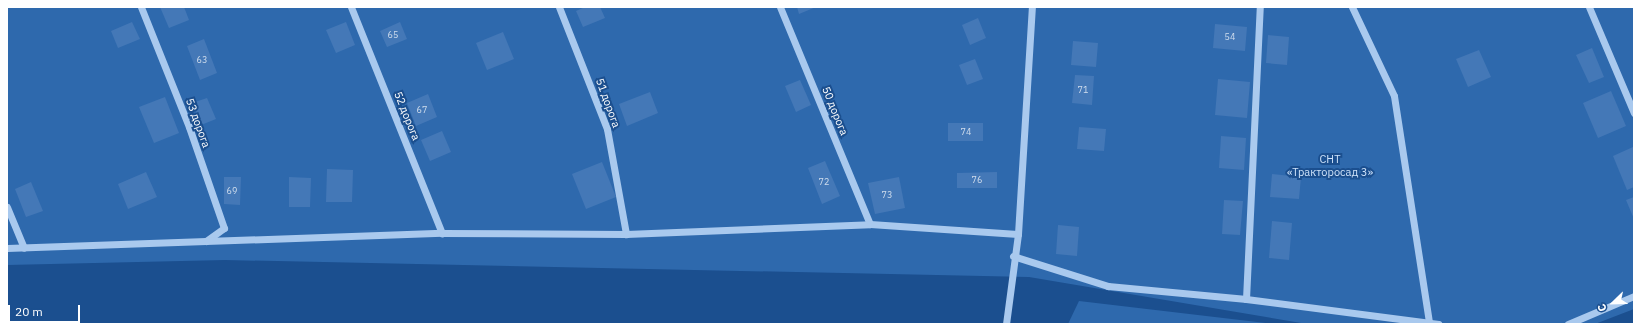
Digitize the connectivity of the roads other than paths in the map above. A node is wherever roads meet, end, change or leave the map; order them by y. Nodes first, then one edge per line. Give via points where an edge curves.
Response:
1 (141, 7) edge
2 (351, 7) edge
3 (559, 7) edge
4 (780, 7) edge
5 (1032, 7) edge
6 (1260, 7) edge
7 (1352, 7) edge
8 (1589, 7) edge
9 (1634, 113) edge
10 (7, 207) edge
11 (870, 224) junction
12 (442, 233) junction
13 (626, 234) junction
14 (1018, 234) junction
15 (206, 241) junction
16 (7, 248) edge
17 (24, 248) junction
18 (1014, 256) junction
19 (1634, 296) edge
20 (1246, 299) junction
21 (1429, 322) junction
22 (1006, 324) edge
23 (1438, 324) edge
24 (1568, 324) edge

1 - 15 street, 53 дорога via 189,127 224,228
2 - 12 street, 52 дорога
3 - 13 street, 51 дорога via 607,129
4 - 11 street, 50 дорога
5 - 14 street
6 - 20 street
7 - 21 street via 1394,96
8 - 9 street
10 - 17 street
11 - 13 street
11 - 14 street
12 - 13 street
12 - 15 street
14 - 18 street
15 - 17 street
16 - 17 street
18 - 20 street via 1108,286
18 - 22 street
19 - 24 street
20 - 21 street
21 - 23 street

